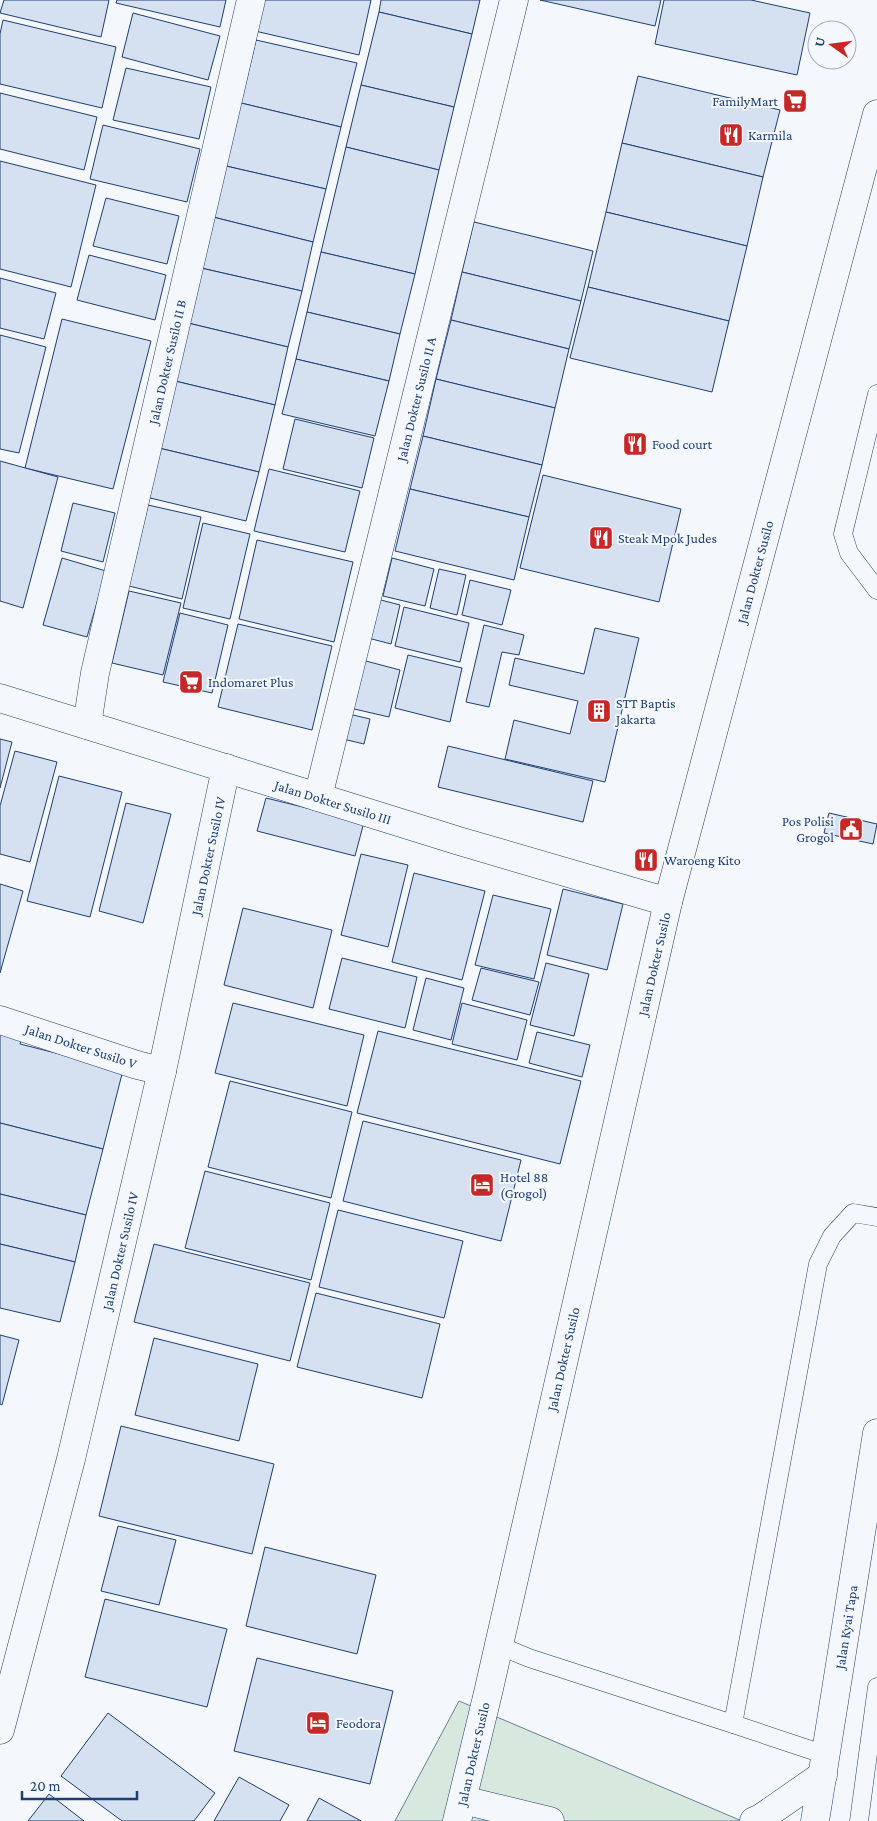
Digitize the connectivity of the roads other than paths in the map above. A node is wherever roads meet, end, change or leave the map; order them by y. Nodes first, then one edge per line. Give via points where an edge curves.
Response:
1 (251, 0) edge
2 (514, 0) edge
3 (877, 114) edge
4 (877, 394) edge
5 (877, 590) edge
6 (0, 698) edge
7 (87, 725) junction
8 (226, 768) junction
9 (318, 797) junction
10 (668, 902) junction
11 (0, 1020) edge
12 (162, 1071) junction
13 (877, 1216) edge
14 (877, 1434) edge
15 (498, 1645) junction
16 (877, 1687) edge
17 (733, 1724) junction
18 (0, 1730) edge
19 (824, 1765) junction
20 (460, 1811) edge
21 (550, 1821) edge
22 (754, 1821) edge
23 (815, 1821) edge
24 (858, 1821) edge

1 - 7 street, Jalan Dokter Susilo II B via 95,673
2 - 9 street, Jalan Dokter Susilo II A
3 - 10 street, Jalan Dokter Susilo
4 - 5 lane via 843,534 849,553
6 - 7 street, Jalan Dokter Susilo III
7 - 8 street, Jalan Dokter Susilo III
8 - 9 street, Jalan Dokter Susilo III
8 - 12 street, Jalan Dokter Susilo IV
9 - 10 street, Jalan Dokter Susilo III
10 - 15 street, Jalan Dokter Susilo
11 - 12 street, Jalan Dokter Susilo V
12 - 18 street, Jalan Dokter Susilo IV via 71,1459
13 - 17 lane via 853,1213 832,1236 818,1264
14 - 19 street, Jalan Kyai Tapa
15 - 17 lane
15 - 20 street, Jalan Dokter Susilo
16 - 24 lane
17 - 19 lane
19 - 22 street
19 - 23 street, Jalan Kyai Tapa
20 - 21 street

